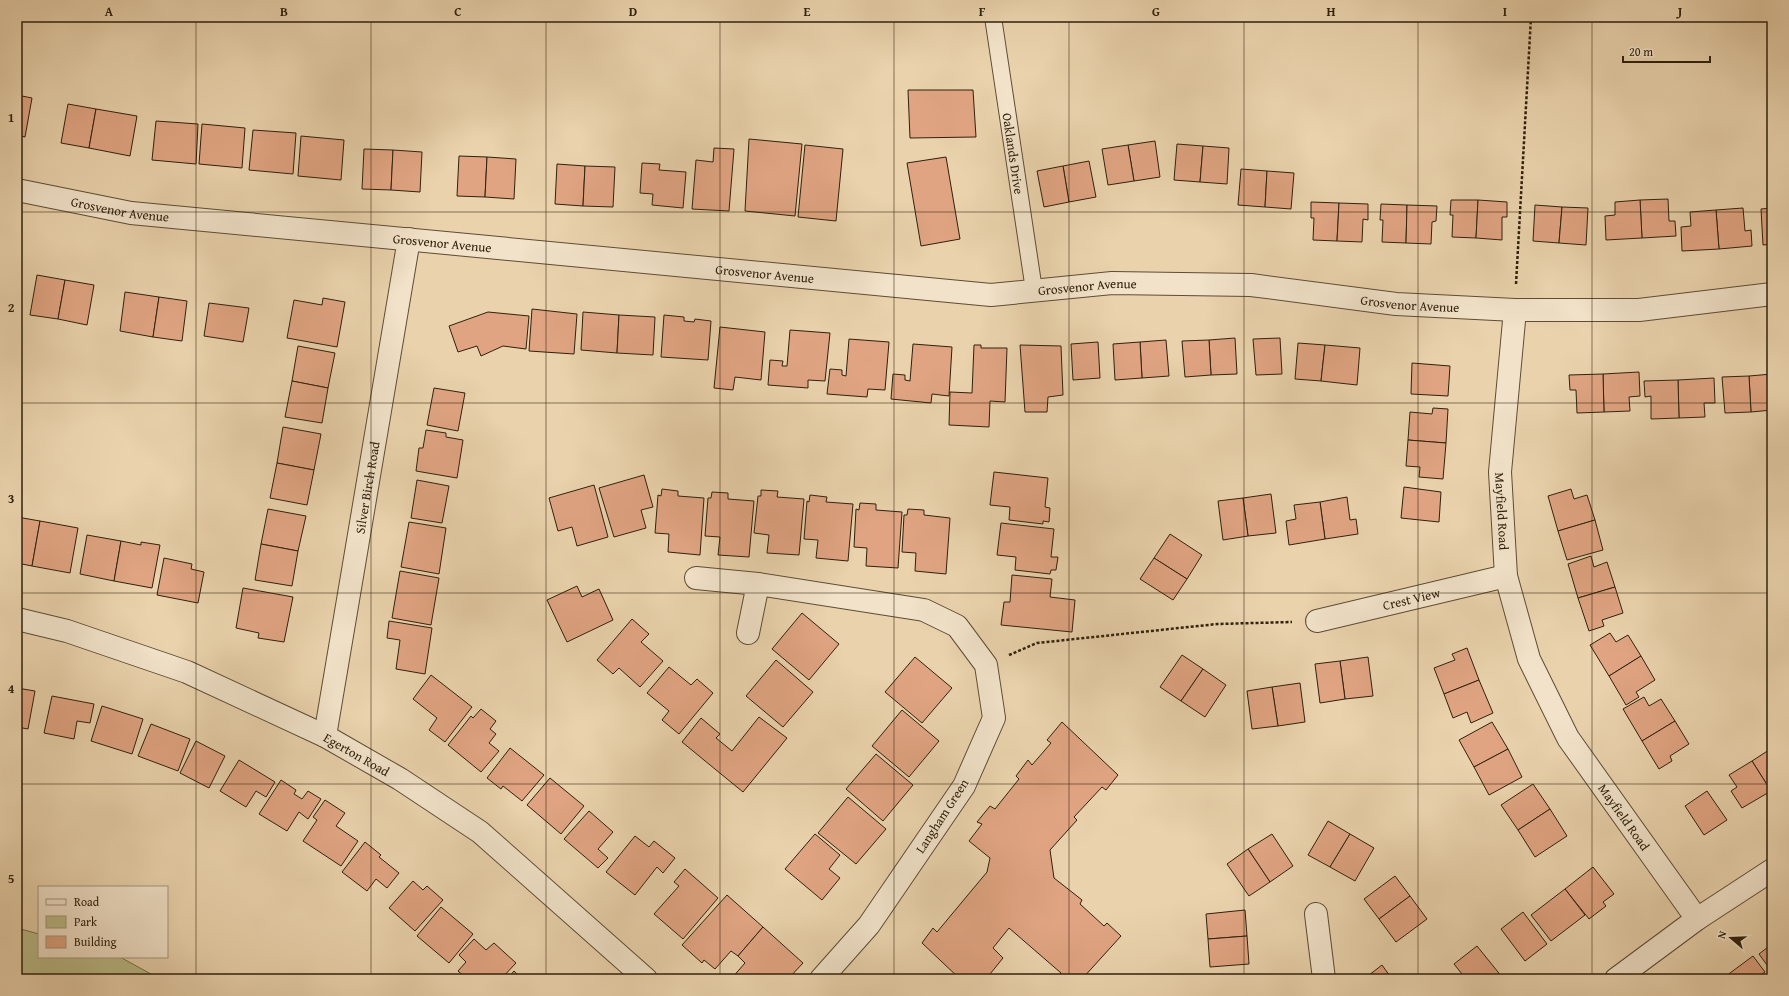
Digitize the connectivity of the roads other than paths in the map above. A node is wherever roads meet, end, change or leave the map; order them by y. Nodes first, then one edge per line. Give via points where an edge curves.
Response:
1 (993, 17) edge
2 (17, 190) edge
3 (409, 240) junction
4 (1034, 290) junction
5 (1772, 294) edge
6 (1515, 310) junction
7 (1506, 576) junction
8 (696, 578) dead end
9 (758, 584) junction
10 (17, 619) edge
11 (1317, 621) road end
12 (748, 633) dead end
13 (325, 736) junction
14 (1772, 870) edge
15 (1316, 914) dead end
16 (1697, 919) junction
17 (646, 979) edge
18 (821, 979) edge
19 (1324, 979) edge
20 (1616, 979) edge

1 - 4 lane, Oaklands Drive
2 - 3 street, Grosvenor Avenue via 131,213
3 - 4 street, Grosvenor Avenue via 991,295
3 - 13 street, Silver Birch Road
4 - 6 street, Grosvenor Avenue via 1112,283 1251,285 1396,304
5 - 6 street via 1639,310
6 - 7 street, Mayfield Road via 1500,472
7 - 11 street, Crest View
7 - 16 street, Mayfield Road via 1529,659 1568,738
8 - 9 street, Langham Green
9 - 12 street
9 - 18 street, Langham Green via 924,610 957,626 986,665 994,718 964,786 868,925
10 - 13 street, Egerton Road via 67,630 187,672
13 - 17 street, Egerton Road via 400,779 480,832
14 - 16 street
15 - 19 street
16 - 20 street

